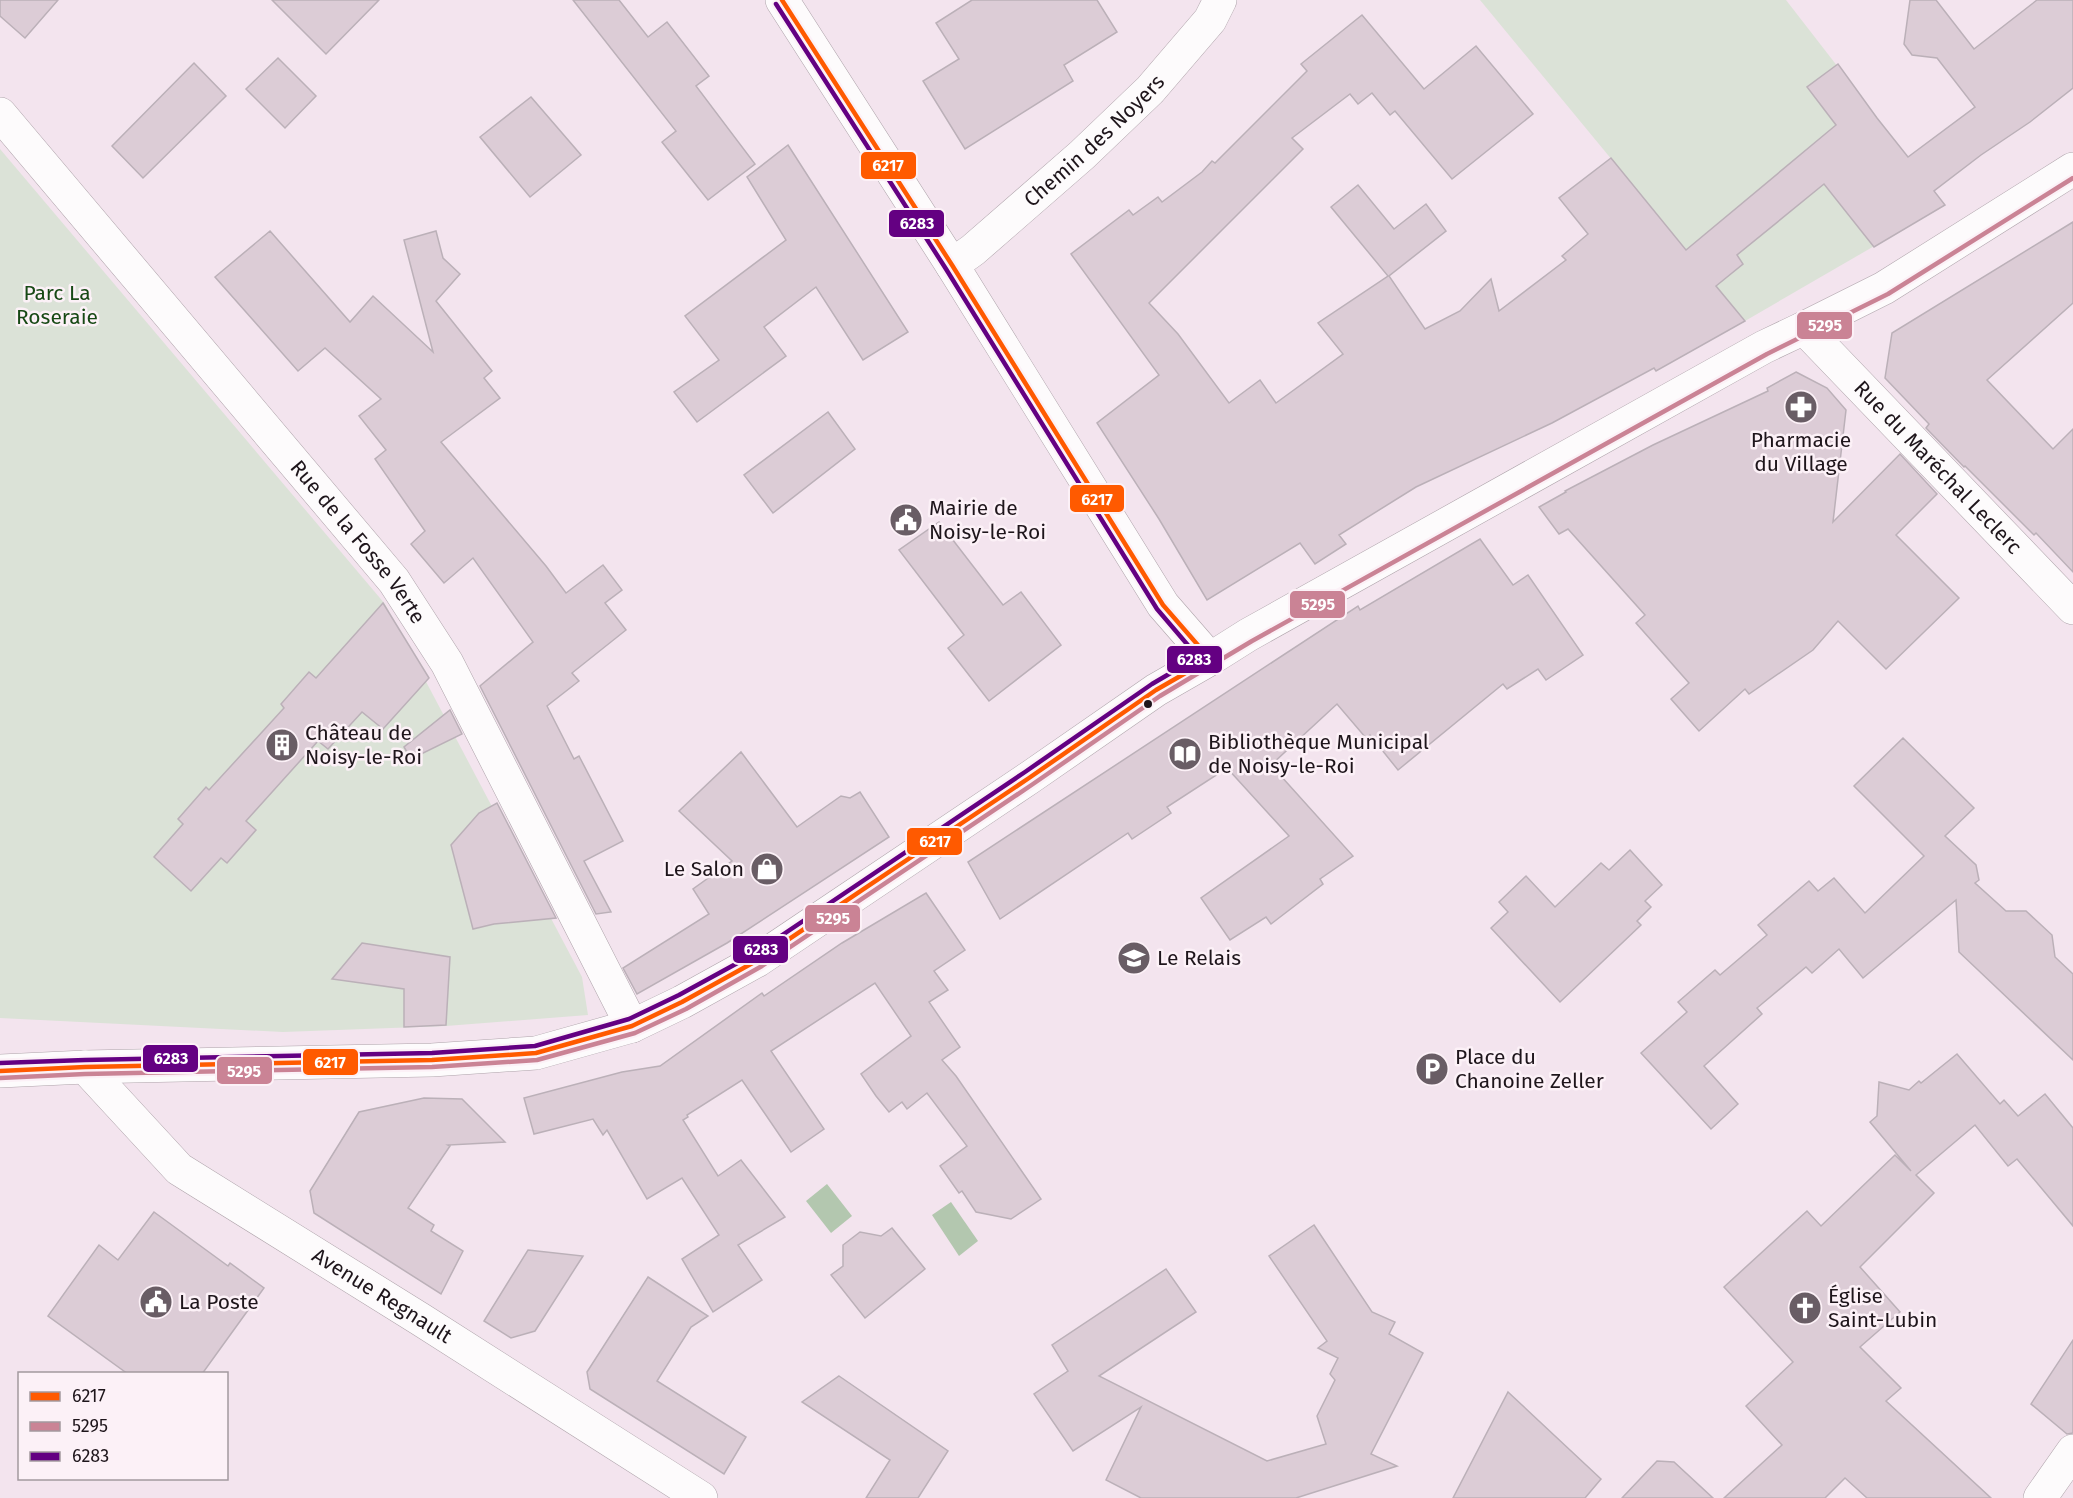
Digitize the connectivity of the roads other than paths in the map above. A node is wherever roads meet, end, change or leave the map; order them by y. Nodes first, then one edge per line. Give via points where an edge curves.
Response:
1 (782, 0) edge
2 (1220, 0) edge
3 (0, 114) edge
4 (2073, 169) edge
5 (952, 265) junction
6 (1804, 328) junction
7 (2073, 608) edge
8 (1210, 659) junction
9 (632, 1026) junction
10 (85, 1067) junction
11 (0, 1071) edge
12 (2073, 1451) edge
13 (701, 1498) edge
14 (2040, 1498) edge

1 - 5 street
2 - 5 street, Chemin des Noyers via 1210,20 1150,90 1082,155
3 - 9 street, Rue de la Fosse Verte via 394,580 447,663
4 - 6 street via 1884,288
5 - 8 street via 1163,605
6 - 7 street, Rue du Maréchal Leclerc
6 - 8 street via 1722,370
8 - 9 street via 1156,690 758,960
9 - 10 street via 536,1053 432,1060
10 - 11 street
10 - 13 street, Avenue Regnault via 179,1169
12 - 14 street

